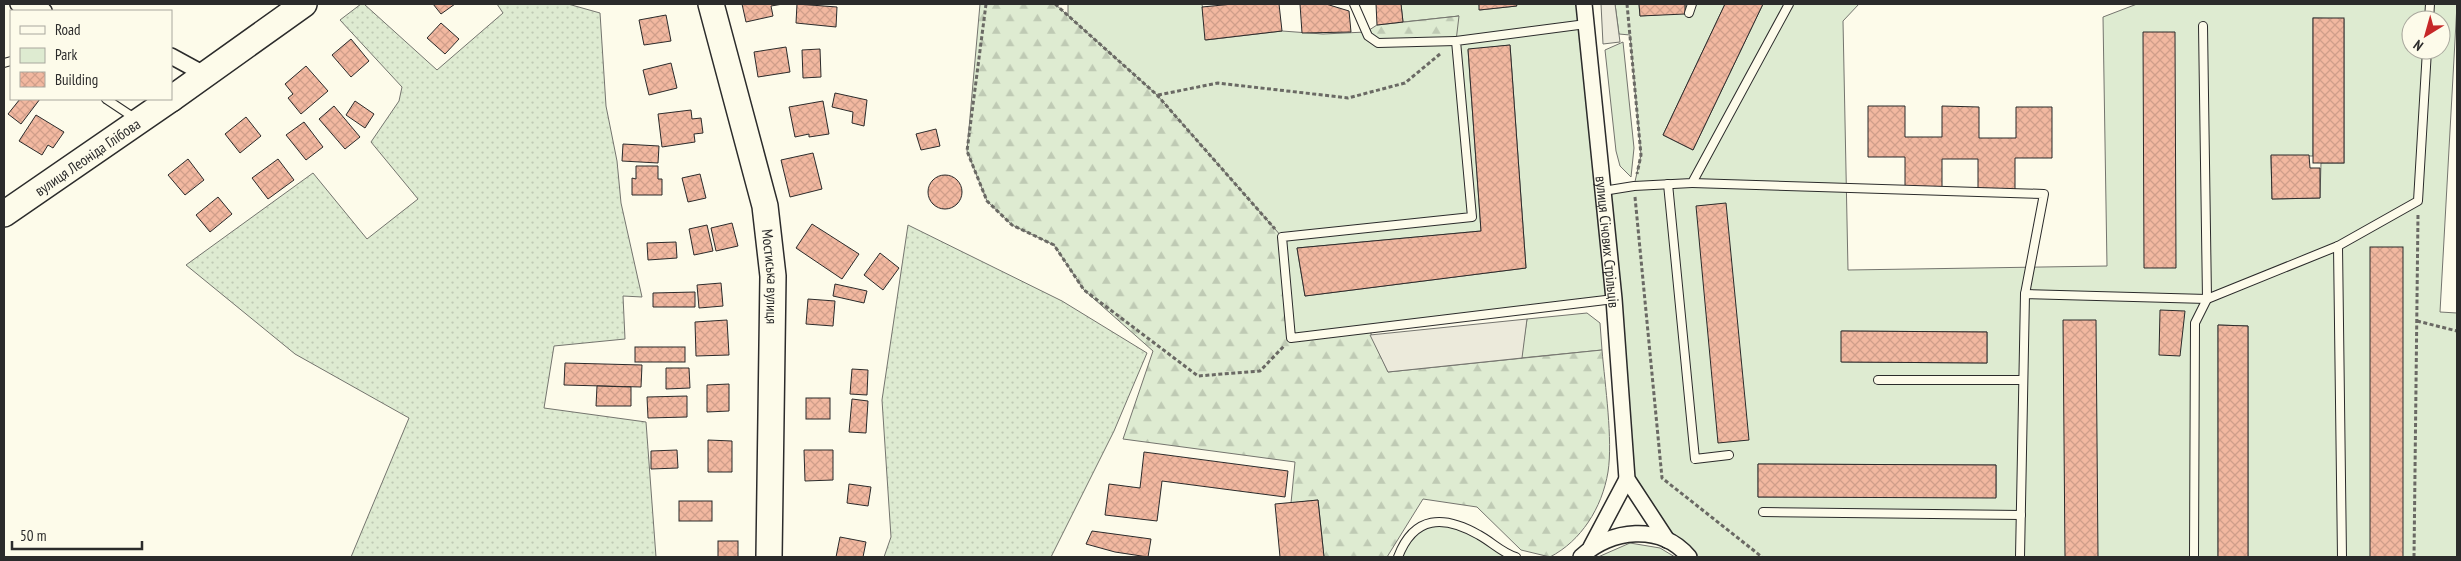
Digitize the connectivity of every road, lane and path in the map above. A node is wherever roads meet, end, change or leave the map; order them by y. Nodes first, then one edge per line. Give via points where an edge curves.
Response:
1 (18, 4) edge
2 (304, 4) edge
3 (711, 4) edge
4 (986, 4) edge
5 (1055, 4) edge
6 (1354, 4) edge
7 (1584, 4) edge
8 (1627, 4) edge
9 (1692, 4) edge
10 (1789, 4) edge
11 (40, 10) edge
12 (1689, 13) dead end
13 (1586, 24) junction
14 (2203, 26) dead end
15 (1456, 41) junction
16 (172, 57) edge
17 (2426, 60) edge
18 (204, 74) junction
19 (1157, 95) junction
20 (172, 98) edge
21 (107, 100) edge
22 (170, 100) edge
23 (140, 122) junction
24 (1692, 183) junction
25 (1668, 184) junction
26 (1634, 186) junction
27 (1603, 191) junction
28 (2418, 201) junction
29 (4, 214) edge
30 (1282, 237) junction
31 (2338, 246) junction
32 (2025, 294) junction
33 (1614, 299) junction
34 (2207, 299) junction
35 (2417, 321) junction
36 (2457, 331) edge
37 (1291, 338) junction
38 (1878, 380) dead end
39 (2023, 380) junction
40 (1729, 455) dead end
41 (1627, 480) junction
42 (1763, 512) dead end
43 (2021, 515) junction
44 (1667, 540) junction
45 (1586, 552) edge
46 (770, 557) edge
47 (1398, 557) edge
48 (1513, 557) edge
49 (1690, 557) edge
50 (1762, 557) edge
51 (2020, 557) edge
52 (2194, 557) edge
53 (2342, 557) edge
54 (2414, 557) edge

1 - 11 street
2 - 18 main road, вулиця Леоніда Глібова
3 - 46 main road, Мостиська вулиця via 765,206 773,276
4 - 37 path via 967,152 987,201 1012,225 1054,246 1084,290 1198,376 1260,371
5 - 19 path
6 - 15 lane via 1368,36 1378,44
7 - 13 street, вулиця Січових Стрільців
8 - 26 path via 1641,155
9 - 12 lane
10 - 24 lane
13 - 15 lane
13 - 27 street, вулиця Січових Стрільців
14 - 34 lane
15 - 19 path via 1405,83 1348,98 1218,83
15 - 30 lane via 1472,217
16 - 18 street
17 - 28 lane
18 - 20 main road, вулиця Леоніда Глібова
19 - 30 path
21 - 23 lane
22 - 23 main road, вулиця Леоніда Глібова
23 - 29 main road, вулиця Леоніда Глібова
24 - 25 lane
24 - 32 lane via 2044,194
25 - 26 lane
25 - 40 lane via 1695,459
26 - 27 lane
26 - 50 path via 1662,478
27 - 33 street, вулиця Січових Стрільців
28 - 31 lane
28 - 35 path
30 - 37 lane
31 - 34 lane
31 - 53 lane
32 - 34 lane
32 - 39 lane
33 - 37 lane
33 - 41 street, вулиця Січових Стрільців
34 - 52 lane via 2195,323
35 - 36 path
35 - 54 path
38 - 39 lane
39 - 43 lane
41 - 44 street, вулиця Січових Стрільців
41 - 45 street
42 - 43 lane
43 - 51 lane
44 - 45 street via 1634,533 1608,538
44 - 49 street
47 - 48 lane via 1412,532 1436,520 1454,523 1478,534

